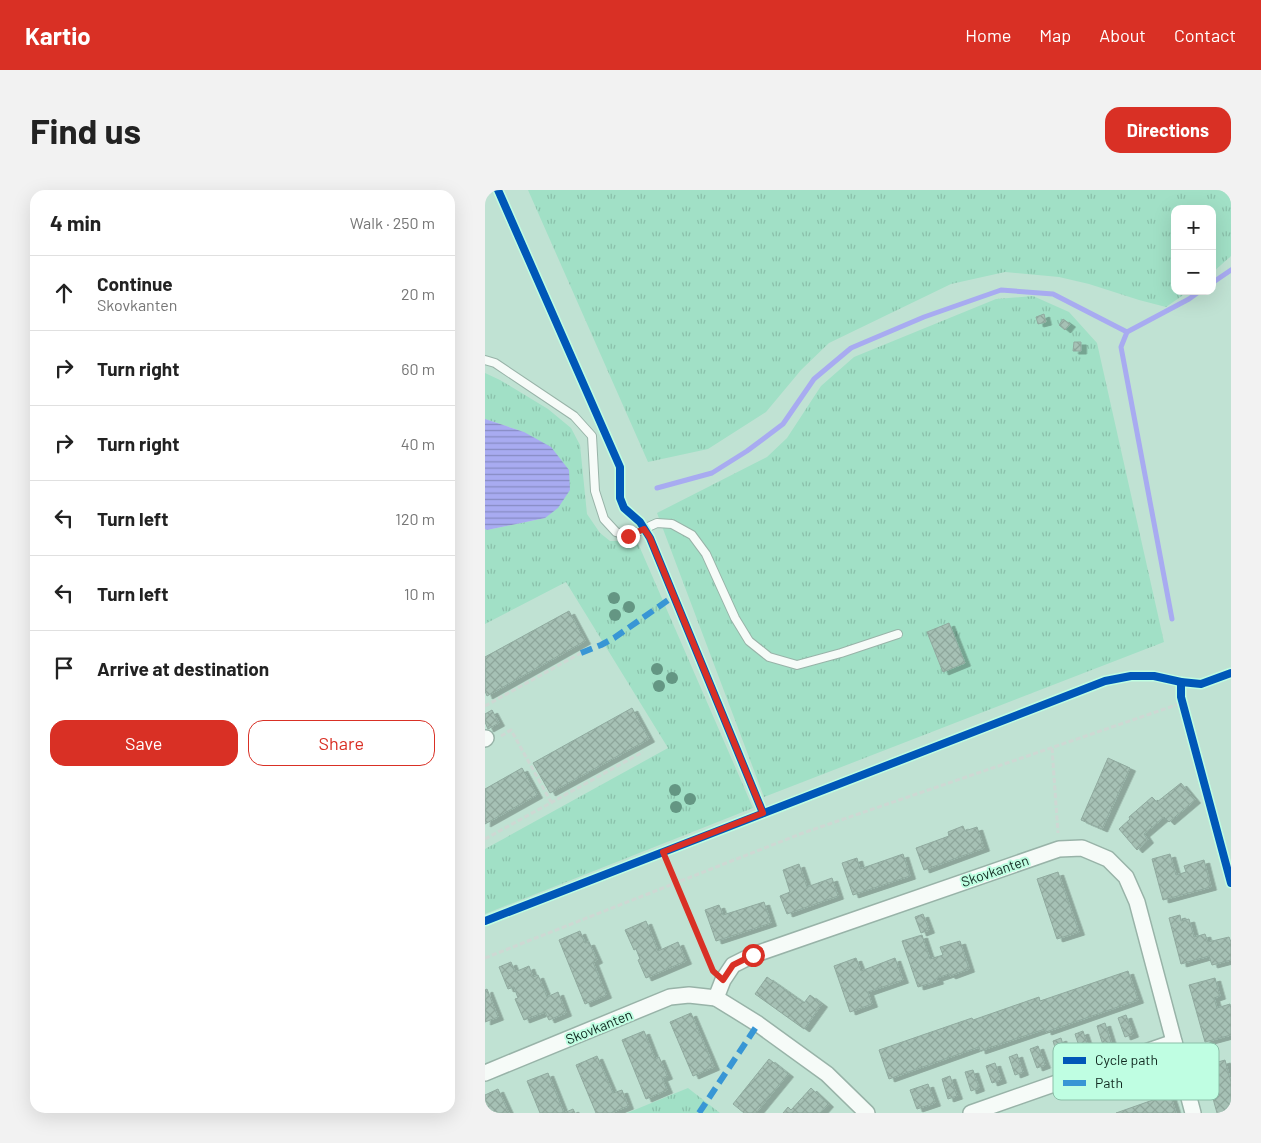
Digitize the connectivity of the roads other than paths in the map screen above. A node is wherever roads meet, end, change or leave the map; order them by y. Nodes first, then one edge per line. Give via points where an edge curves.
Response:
1 (485, 360) edge
2 (898, 634) dead end
3 (716, 998) junction
4 (1174, 1042) joint
5 (1171, 1043) edge
6 (485, 1073) edge
7 (1053, 1084) edge
8 (1190, 1100) edge
9 (867, 1113) edge
10 (971, 1113) edge
11 (1193, 1113) edge

1 - 2 lane via 495,363 574,416 592,436 595,491 604,519 616,532 628,536 657,523 671,524 692,535 706,554 735,618 749,640 769,657 797,665
3 - 4 street, Skovkanten via 733,965 753,955 1059,849 1082,848 1108,860 1125,877 1137,902
3 - 6 street, Skovkanten via 689,995 670,998
3 - 9 street, Skovkanten via 827,1074
4 - 5 street
7 - 10 street
8 - 11 street, Skovkanten

